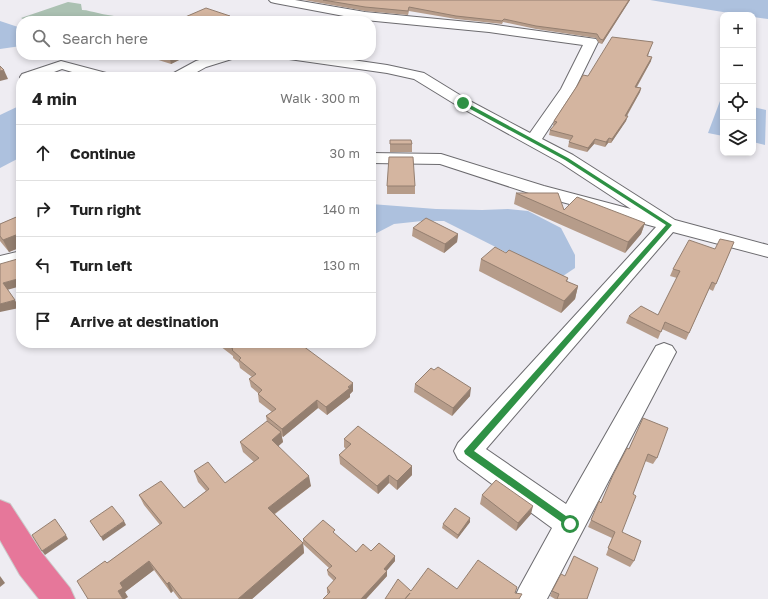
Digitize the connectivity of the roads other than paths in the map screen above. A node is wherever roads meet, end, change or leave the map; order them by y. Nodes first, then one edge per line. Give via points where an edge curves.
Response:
1 (275, 0) edge
2 (365, 16) edge
3 (376, 17) edge
4 (214, 60) edge
5 (324, 60) edge
6 (39, 72) edge
7 (88, 72) edge
8 (186, 72) edge
9 (533, 141) junction
10 (376, 158) edge
11 (669, 225) junction
12 (768, 251) edge
13 (16, 259) edge
14 (0, 263) edge
15 (664, 352) dead end
16 (0, 513) edge
17 (570, 524) junction
18 (59, 599) edge
19 (530, 599) edge

1 - 2 street
3 - 9 street via 489,28 592,42 568,90
4 - 8 street
5 - 9 street via 419,76
6 - 7 street via 60,64
9 - 11 street via 567,159
10 - 11 street via 441,159 538,190
11 - 12 street
11 - 17 street via 468,451
13 - 14 street
15 - 17 street
16 - 18 highway via 32,564
17 - 19 street

